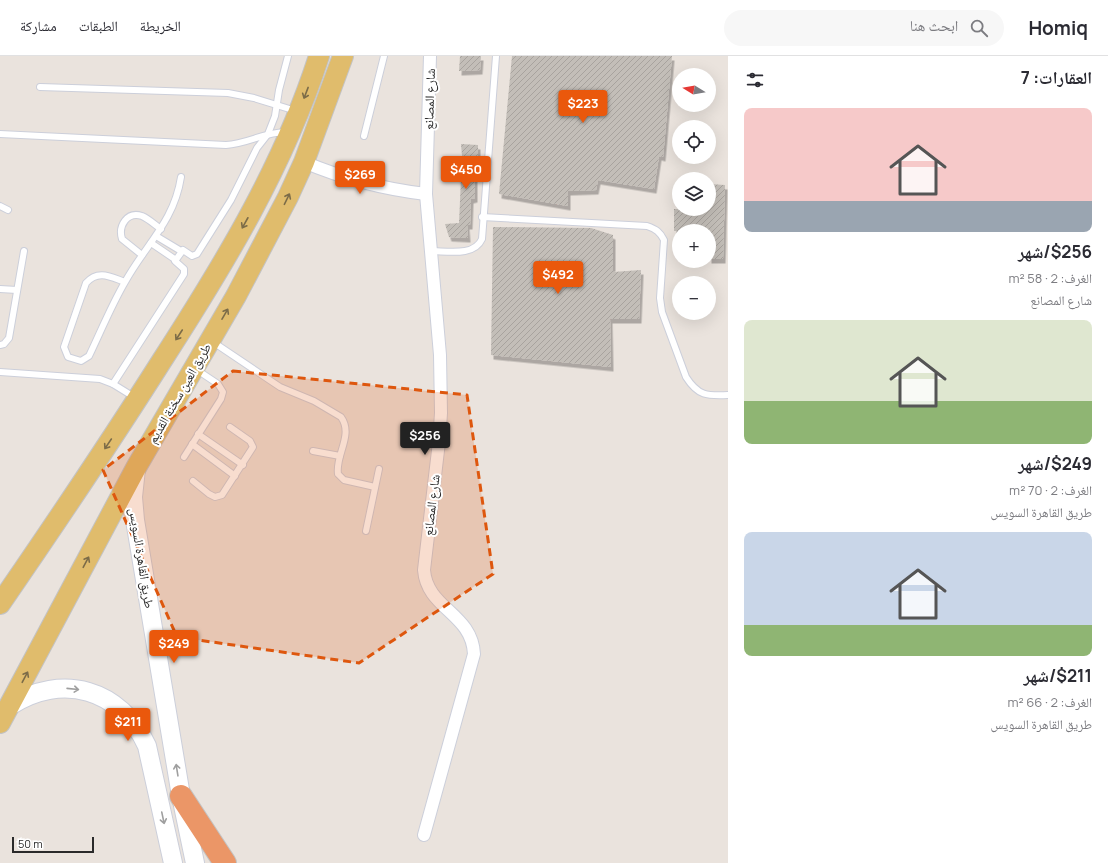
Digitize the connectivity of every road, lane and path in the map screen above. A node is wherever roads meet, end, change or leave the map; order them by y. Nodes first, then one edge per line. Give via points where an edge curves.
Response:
1 (288, 56) edge
2 (319, 56) edge
3 (343, 56) edge
4 (384, 56) edge
5 (430, 56) edge
6 (496, 56) edge
7 (40, 87) dead end
8 (276, 105) junction
9 (298, 112) junction
10 (290, 132) junction
11 (0, 134) edge
12 (268, 134) junction
13 (364, 136) dead end
14 (304, 162) junction
15 (181, 177) dead end
16 (426, 194) junction
17 (0, 206) edge
18 (8, 210) dead end
19 (482, 217) junction
20 (161, 229) junction
21 (156, 236) junction
22 (151, 243) junction
23 (24, 251) dead end
24 (181, 251) junction
25 (430, 251) junction
26 (142, 255) junction
27 (176, 260) junction
28 (125, 282) junction
29 (0, 289) edge
30 (17, 290) junction
31 (210, 340) junction
32 (0, 345) edge
33 (194, 368) junction
34 (0, 372) edge
35 (113, 384) junction
36 (728, 395) edge
37 (138, 399) junction
38 (230, 427) dead end
39 (198, 434) junction
40 (192, 444) junction
41 (313, 451) dead end
42 (340, 456) junction
43 (184, 457) dead end
44 (243, 465) junction
45 (137, 466) junction
46 (379, 469) dead end
47 (236, 476) junction
48 (193, 481) dead end
49 (375, 487) junction
50 (366, 530) dead end
51 (0, 604) edge
52 (10, 706) junction
53 (0, 723) edge
54 (181, 796) junction
55 (424, 835) dead end
56 (173, 863) edge
57 (195, 863) edge
58 (225, 863) edge

1 - 8 lane
2 -> 9 main road
3 - 14 main road, طريق العين سخنة القديم
4 - 13 lane
5 - 16 street, شارع المصانع
6 - 19 lane
7 - 8 lane via 217,93 240,95
8 - 9 lane
8 - 12 lane via 274,120
9 - 10 main road
10 - 12 lane
10 -> 37 main road via 253,209 212,282
11 - 12 lane via 226,145 246,142
12 - 24 lane via 257,148 231,200 197,254 192,256
14 - 16 street via 366,184
31 -> 14 main road, طريق العين سخنة القديم via 272,227
15 - 20 lane via 175,204
16 - 25 street, شارع المصانع
17 - 18 lane
19 - 25 lane via 482,239 473,249
19 - 36 lane via 655,228 664,240 660,298 662,312 686,377 700,393 711,396
20 - 21 lane
20 - 26 lane via 143,216 137,215 123,223 122,239
21 - 22 lane
21 - 24 lane
22 - 26 lane
22 - 27 lane
23 - 30 lane
24 - 27 lane
25 - 55 street, شارع المصانع via 440,355 440,413 424,577 433,596 453,612 465,627 470,635 474,654
26 - 28 lane
27 - 35 lane via 184,273
28 - 28 lane via 89,356 81,360 68,357 64,347 86,283 94,276 104,274
29 - 30 lane
30 - 32 lane via 9,338
31 - 33 main road, طريق العين سخنة القديم
31 - 42 lane via 280,387 310,399 340,417 346,426
33 - 39 lane via 218,384 223,392
33 - 45 main road, طريق العين سخنة القديم
34 - 35 lane via 85,378
35 - 37 lane
37 -> 51 main road
38 - 44 lane via 253,445 253,450
39 - 40 lane
39 - 44 lane
40 - 43 lane
40 - 47 lane
41 - 42 lane
42 - 49 lane via 337,471 341,479
44 - 47 lane
52 -> 45 main road, طريق العين سخنة القديم
54 -> 45 main road, طريق القاهرة السويس via 135,520 133,497
46 - 49 lane
47 - 48 lane via 222,495 216,497
49 - 50 lane
52 - 53 main road, طريق العين سخنة القديم
52 -> 56 main road via 30,694 65,688 100,696 120,708 136,726 147,746
54 - 57 main road, طريق القاهرة السويس
54 - 58 highway

